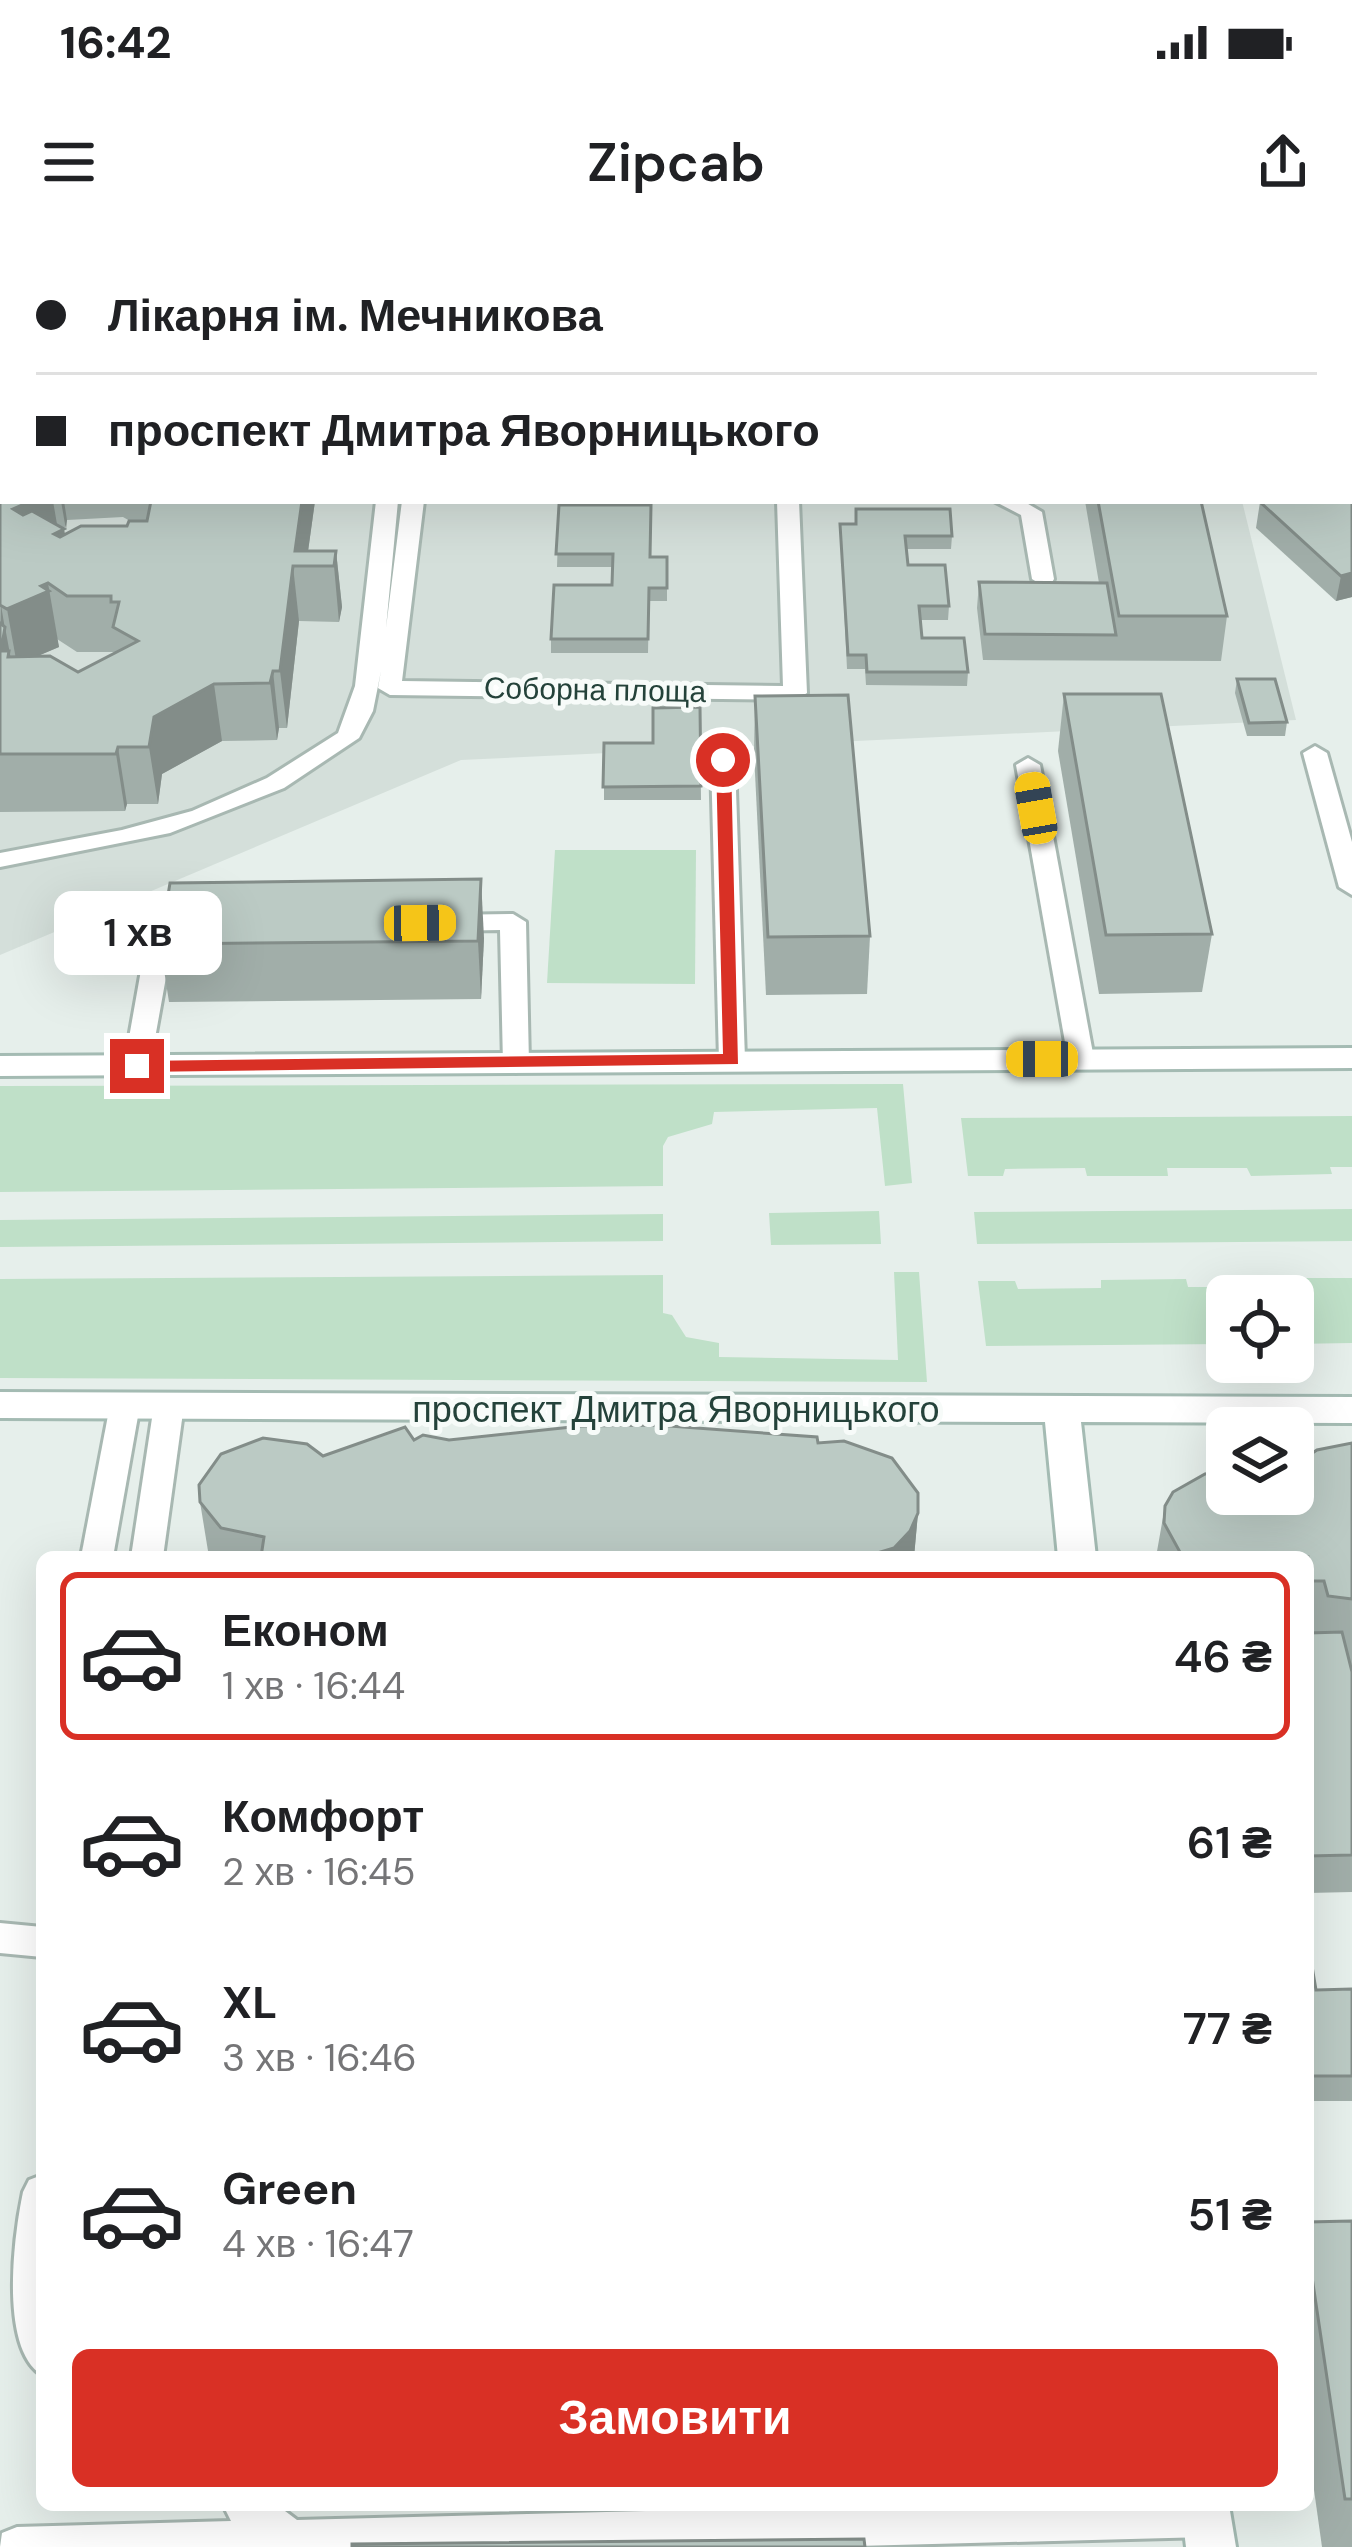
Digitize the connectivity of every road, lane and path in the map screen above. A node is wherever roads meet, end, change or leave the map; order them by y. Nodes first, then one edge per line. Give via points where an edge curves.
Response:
1 (387, 504) edge
2 (413, 504) edge
3 (788, 504) edge
4 (1012, 504) edge
5 (1043, 579) edge
6 (1315, 753) dead end
7 (723, 760) dead end
8 (1028, 765) dead end
9 (0, 860) edge
10 (1352, 887) edge
11 (420, 923) edge
12 (211, 926) edge
13 (1352, 1058) edge
14 (1081, 1059) junction
15 (732, 1060) junction
16 (516, 1064) junction
17 (0, 1066) edge
18 (137, 1066) junction
19 (0, 1405) edge
20 (125, 1405) junction
21 (169, 1405) junction
22 (1062, 1410) junction
23 (1352, 1410) edge
24 (98, 1551) edge
25 (148, 1551) edge
26 (1076, 1551) edge
27 (0, 1939) edge
28 (36, 1942) edge
29 (36, 2229) edge
30 (36, 2349) edge
31 (1208, 2523) edge
32 (261, 2532) edge
33 (17, 2547) edge

1 - 9 lane via 366,686 357,724 343,741 200,817 142,837
2 - 3 lane, Соборна площа via 390,688 795,693
4 - 5 lane via 1031,512
6 - 10 lane
7 - 15 lane
8 - 14 lane
11 - 16 lane via 513,922
12 - 18 lane via 169,931 159,942
13 - 14 main road
14 - 15 main road
15 - 16 main road
16 - 18 main road
17 - 18 main road
19 - 20 main road, проспект Дмитра Яворницького
20 - 21 main road, проспект Дмитра Яворницького
20 - 24 lane
21 - 22 main road, проспект Дмитра Яворницького
21 - 25 lane
22 - 23 main road, проспект Дмитра Яворницького
22 - 26 main road
27 - 28 lane
29 - 30 lane via 23,2309
31 - 32 lane
32 - 33 lane

